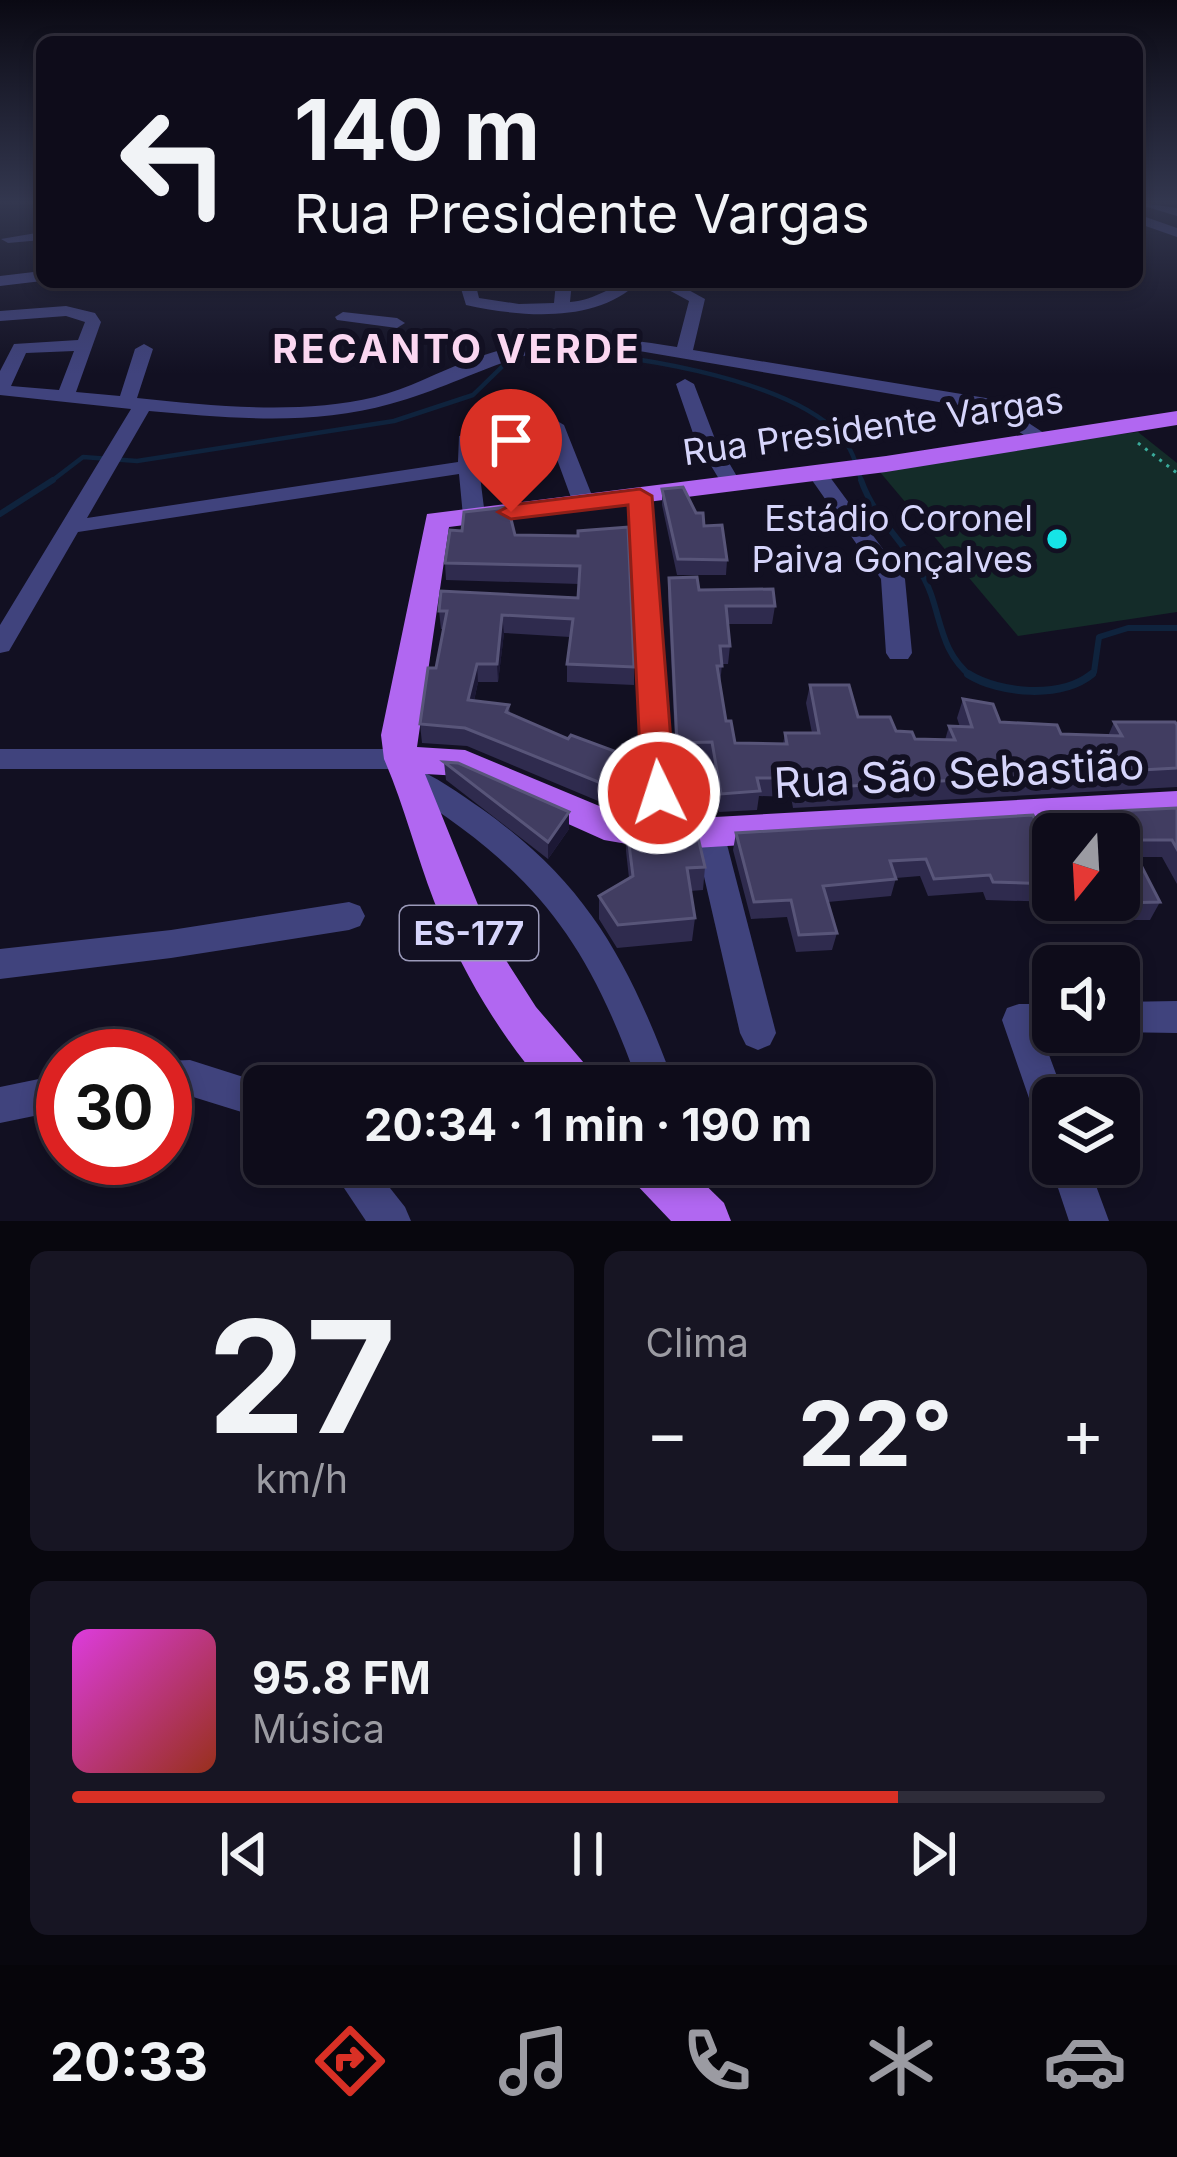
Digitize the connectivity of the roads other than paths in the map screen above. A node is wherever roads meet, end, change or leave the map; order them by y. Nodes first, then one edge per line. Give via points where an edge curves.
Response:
1 (36, 277) edge
2 (0, 281) edge
3 (467, 288) edge
4 (563, 288) edge
5 (622, 288) edge
6 (674, 288) edge
7 (561, 307) junction
8 (0, 316) edge
9 (343, 317) dead end
10 (398, 323) dead end
11 (84, 345) junction
12 (143, 349) dead end
13 (683, 356) junction
14 (685, 384) dead end
15 (0, 390) edge
16 (67, 395) junction
17 (134, 406) junction
18 (1177, 418) edge
19 (1043, 439) junction
20 (467, 467) junction
21 (817, 473) junction
22 (732, 484) junction
23 (640, 496) junction
24 (584, 503) junction
25 (474, 516) junction
26 (70, 527) junction
27 (0, 645) edge
28 (899, 652) dead end
29 (0, 759) edge
30 (406, 768) junction
31 (1177, 805) edge
32 (709, 833) junction
33 (662, 835) junction
34 (350, 916) dead end
35 (0, 964) edge
36 (1177, 1017) edge
37 (1140, 1018) edge
38 (1032, 1021) edge
39 (758, 1033) dead end
40 (554, 1065) edge
41 (649, 1065) edge
42 (1039, 1077) edge
43 (192, 1079) edge
44 (243, 1094) edge
45 (36, 1098) edge
46 (0, 1105) edge
47 (364, 1185) edge
48 (1076, 1185) edge
49 (392, 1221) edge
50 (1089, 1221) edge

1 - 2 street
3 - 7 street via 467,299 480,305
4 - 7 street
5 - 7 street via 599,302
6 - 13 street via 697,299
8 - 11 street via 80,312 93,322
9 - 10 street
11 - 15 street via 20,348
11 - 16 street
12 - 17 street
13 - 17 street via 568,340 493,356 366,404
13 - 19 street via 992,405
14 - 22 street
15 - 16 street
16 - 17 street
17 - 26 street
18 - 19 main road, Rua Presidente Vargas / ES-177
19 - 21 main road, Rua Presidente Vargas / ES-177
20 - 24 street via 466,440 554,425
20 - 25 street
20 - 26 street
21 - 22 main road, Rua Presidente Vargas / ES-177
21 - 28 street via 892,579
22 - 23 main road, Rua Presidente Vargas / ES-177
23 - 24 main road, Rua Presidente Vargas / ES-177
23 - 33 street
24 - 25 main road, Rua Presidente Vargas / ES-177
25 - 30 main road, Rua Presidente Vargas / ES-177 via 437,520 398,735
26 - 27 street
29 - 30 street
30 - 33 main road, Rua São Sebastião via 465,764 617,829
30 - 40 main road, ES-177 via 454,903 492,979
30 - 41 street via 508,841 557,890 610,966
31 - 32 main road, Rua São Sebastião
32 - 33 main road, Rua São Sebastião
32 - 39 street
34 - 35 street
36 - 37 street
38 - 42 street via 1019,1021
43 - 44 street
45 - 46 street
47 - 49 street
48 - 50 street

